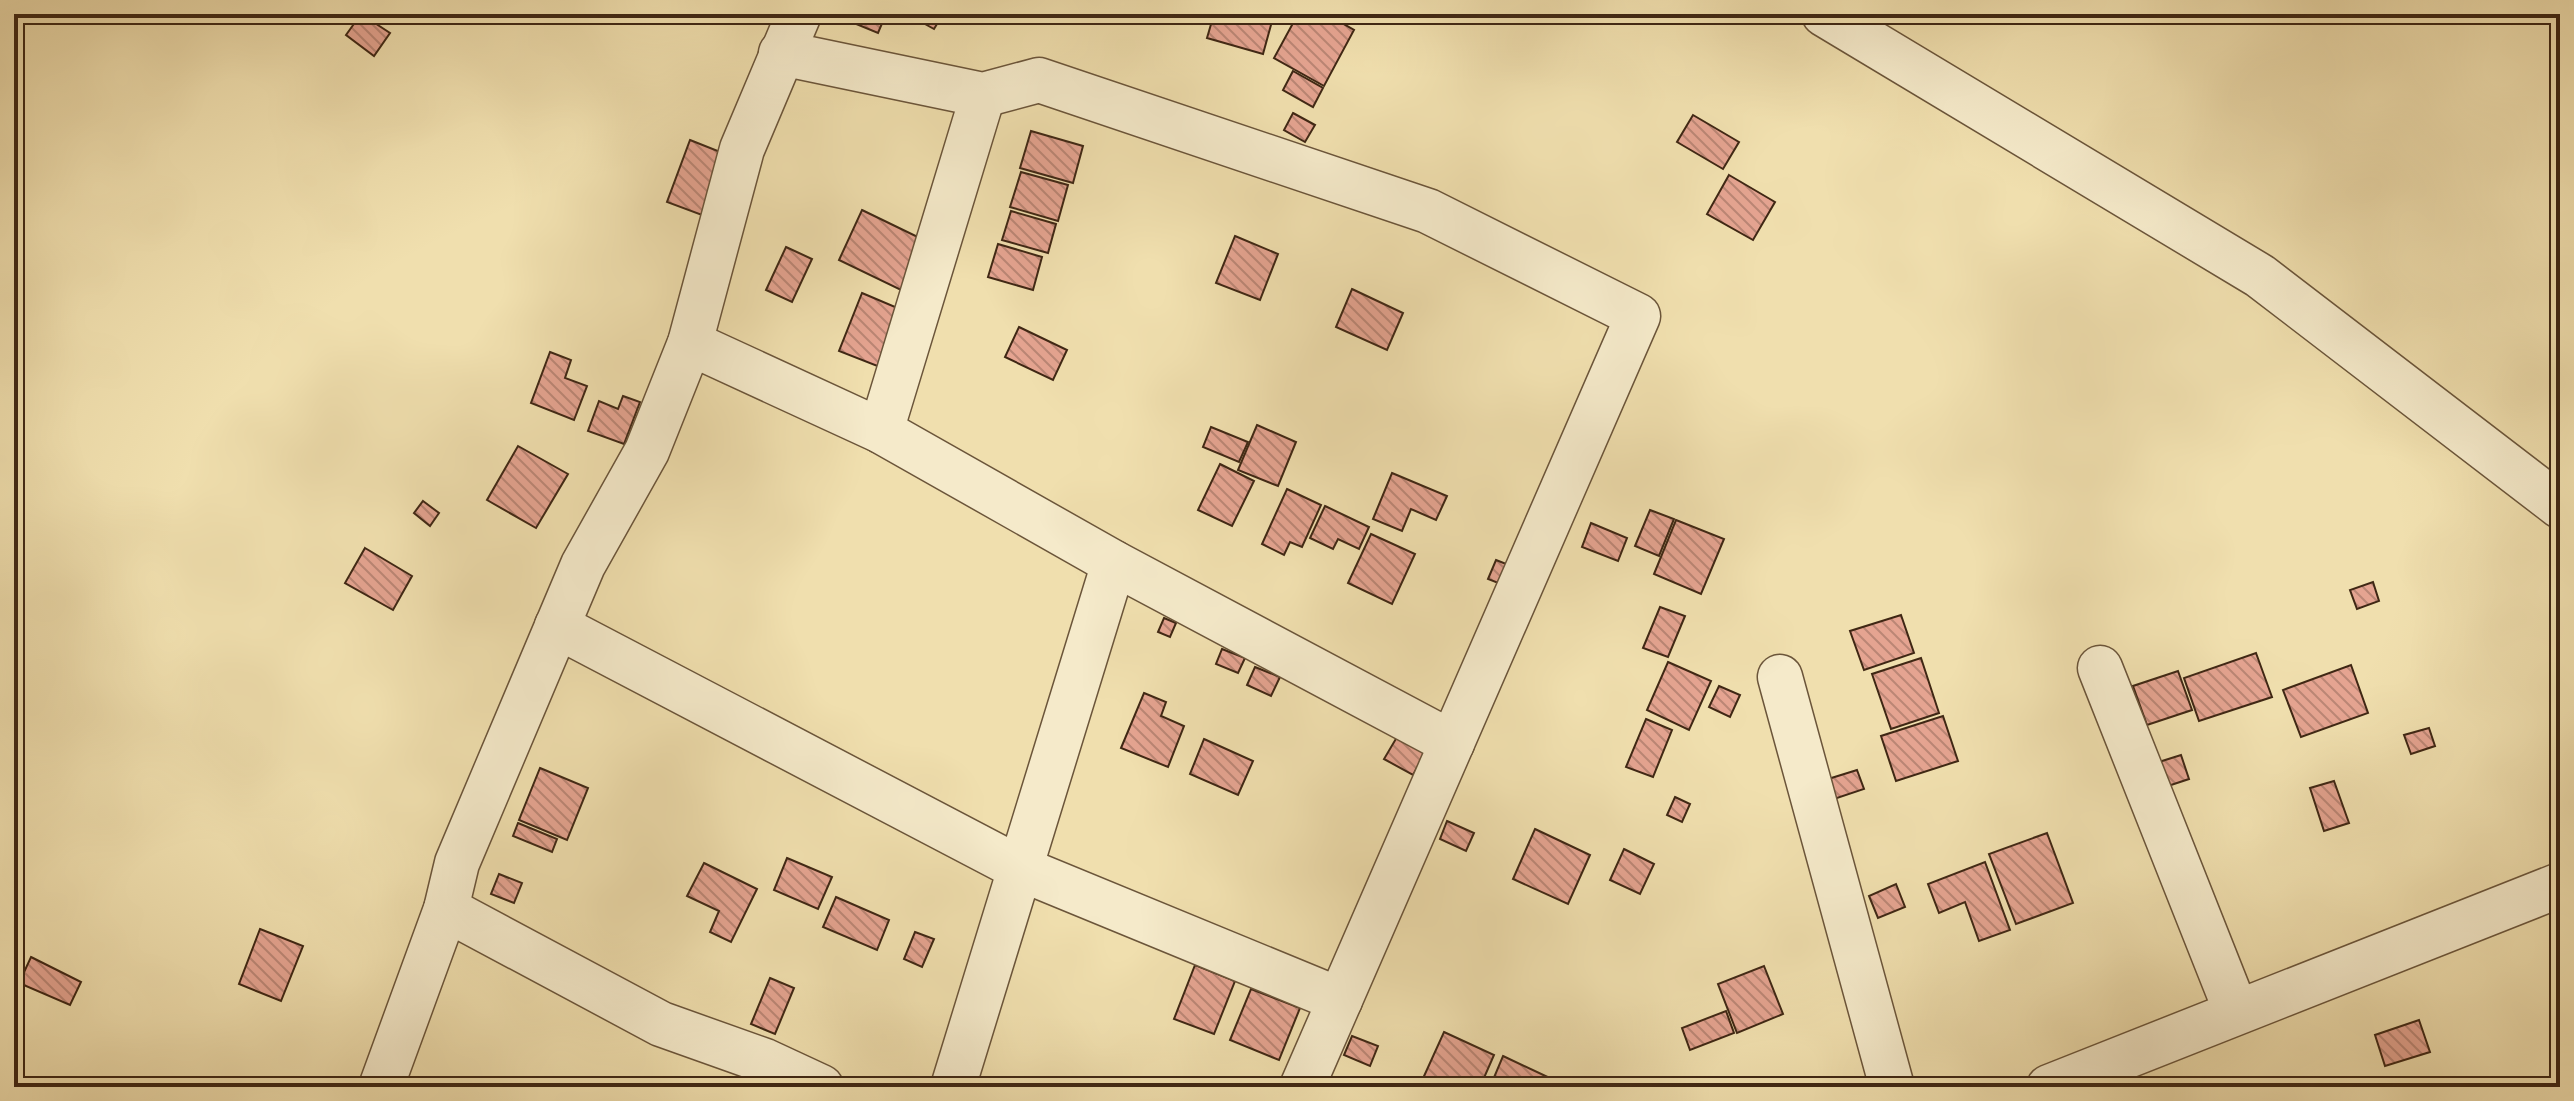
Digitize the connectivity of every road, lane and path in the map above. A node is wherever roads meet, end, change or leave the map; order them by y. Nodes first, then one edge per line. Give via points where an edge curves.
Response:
1 (1824, 14) edge
2 (790, 33) edge
3 (983, 95) junction
4 (690, 343) junction
5 (881, 431) junction
6 (2560, 506) edge
7 (1114, 563) junction
8 (557, 626) junction
9 (2100, 668) dead end
10 (1780, 677) dead end
11 (1452, 743) junction
12 (1019, 868) junction
13 (2560, 885) edge
14 (446, 909) junction
15 (1340, 1000) junction
16 (2236, 1011) junction
17 (381, 1087) edge
18 (821, 1087) edge
19 (953, 1087) edge
20 (1302, 1087) edge
21 (1892, 1087) edge
22 (2049, 1087) edge

1 - 6 street via 2260,276
2 - 3 street
2 - 4 street via 742,149
3 - 5 street
3 - 11 street via 1039,80 1295,166 1428,211 1638,316
4 - 5 street
4 - 8 street via 647,451 583,565
5 - 7 street
7 - 11 street
7 - 12 street
8 - 12 street
8 - 14 street via 457,863
9 - 16 street
10 - 21 street
11 - 15 street
12 - 15 street
12 - 19 street
13 - 16 street
14 - 17 street
14 - 18 street via 661,1024
15 - 20 street
16 - 22 street

